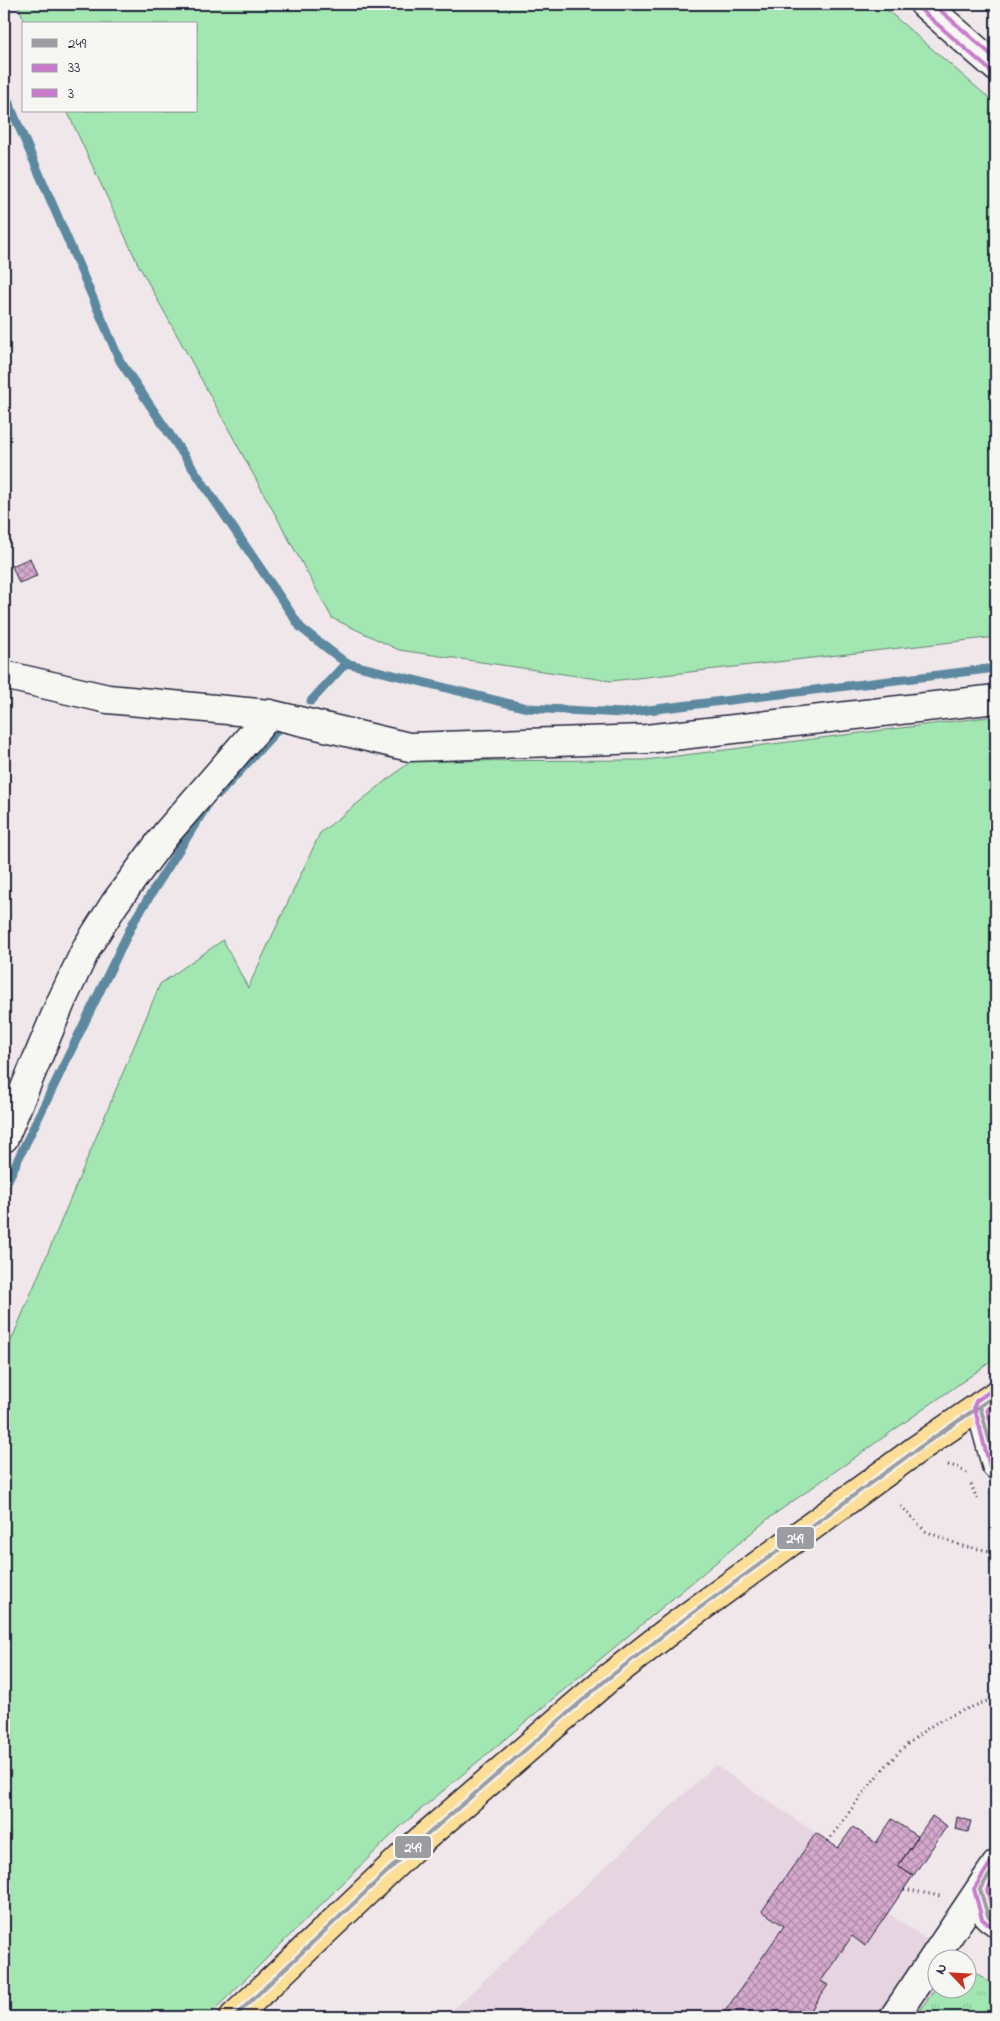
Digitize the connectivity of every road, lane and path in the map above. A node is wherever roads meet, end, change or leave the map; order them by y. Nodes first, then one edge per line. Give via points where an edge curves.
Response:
1 (924, 4) edge
2 (996, 66) edge
3 (4, 674) edge
4 (996, 699) edge
5 (270, 714) junction
6 (4, 1138) edge
7 (988, 1401) edge
8 (996, 1465) edge
9 (901, 1506) dead end
10 (996, 1552) edge
11 (996, 1697) edge
12 (828, 1841) dead end
13 (996, 1865) edge
14 (904, 1889) dead end
15 (980, 1889) junction
16 (943, 1897) dead end
17 (996, 1922) edge
18 (234, 2017) edge
19 (894, 2017) edge

1 - 2 street
3 - 5 street via 108,699
4 - 5 street via 646,738 410,747
5 - 6 street via 166,834 114,903 87,947 61,1002
7 - 8 street
7 - 18 main road via 747,1573 606,1680 412,1848
9 - 10 path via 925,1531 962,1546
11 - 12 path via 937,1723 902,1749 881,1771
13 - 15 street
14 - 16 path
15 - 17 street via 988,1916
15 - 19 street

